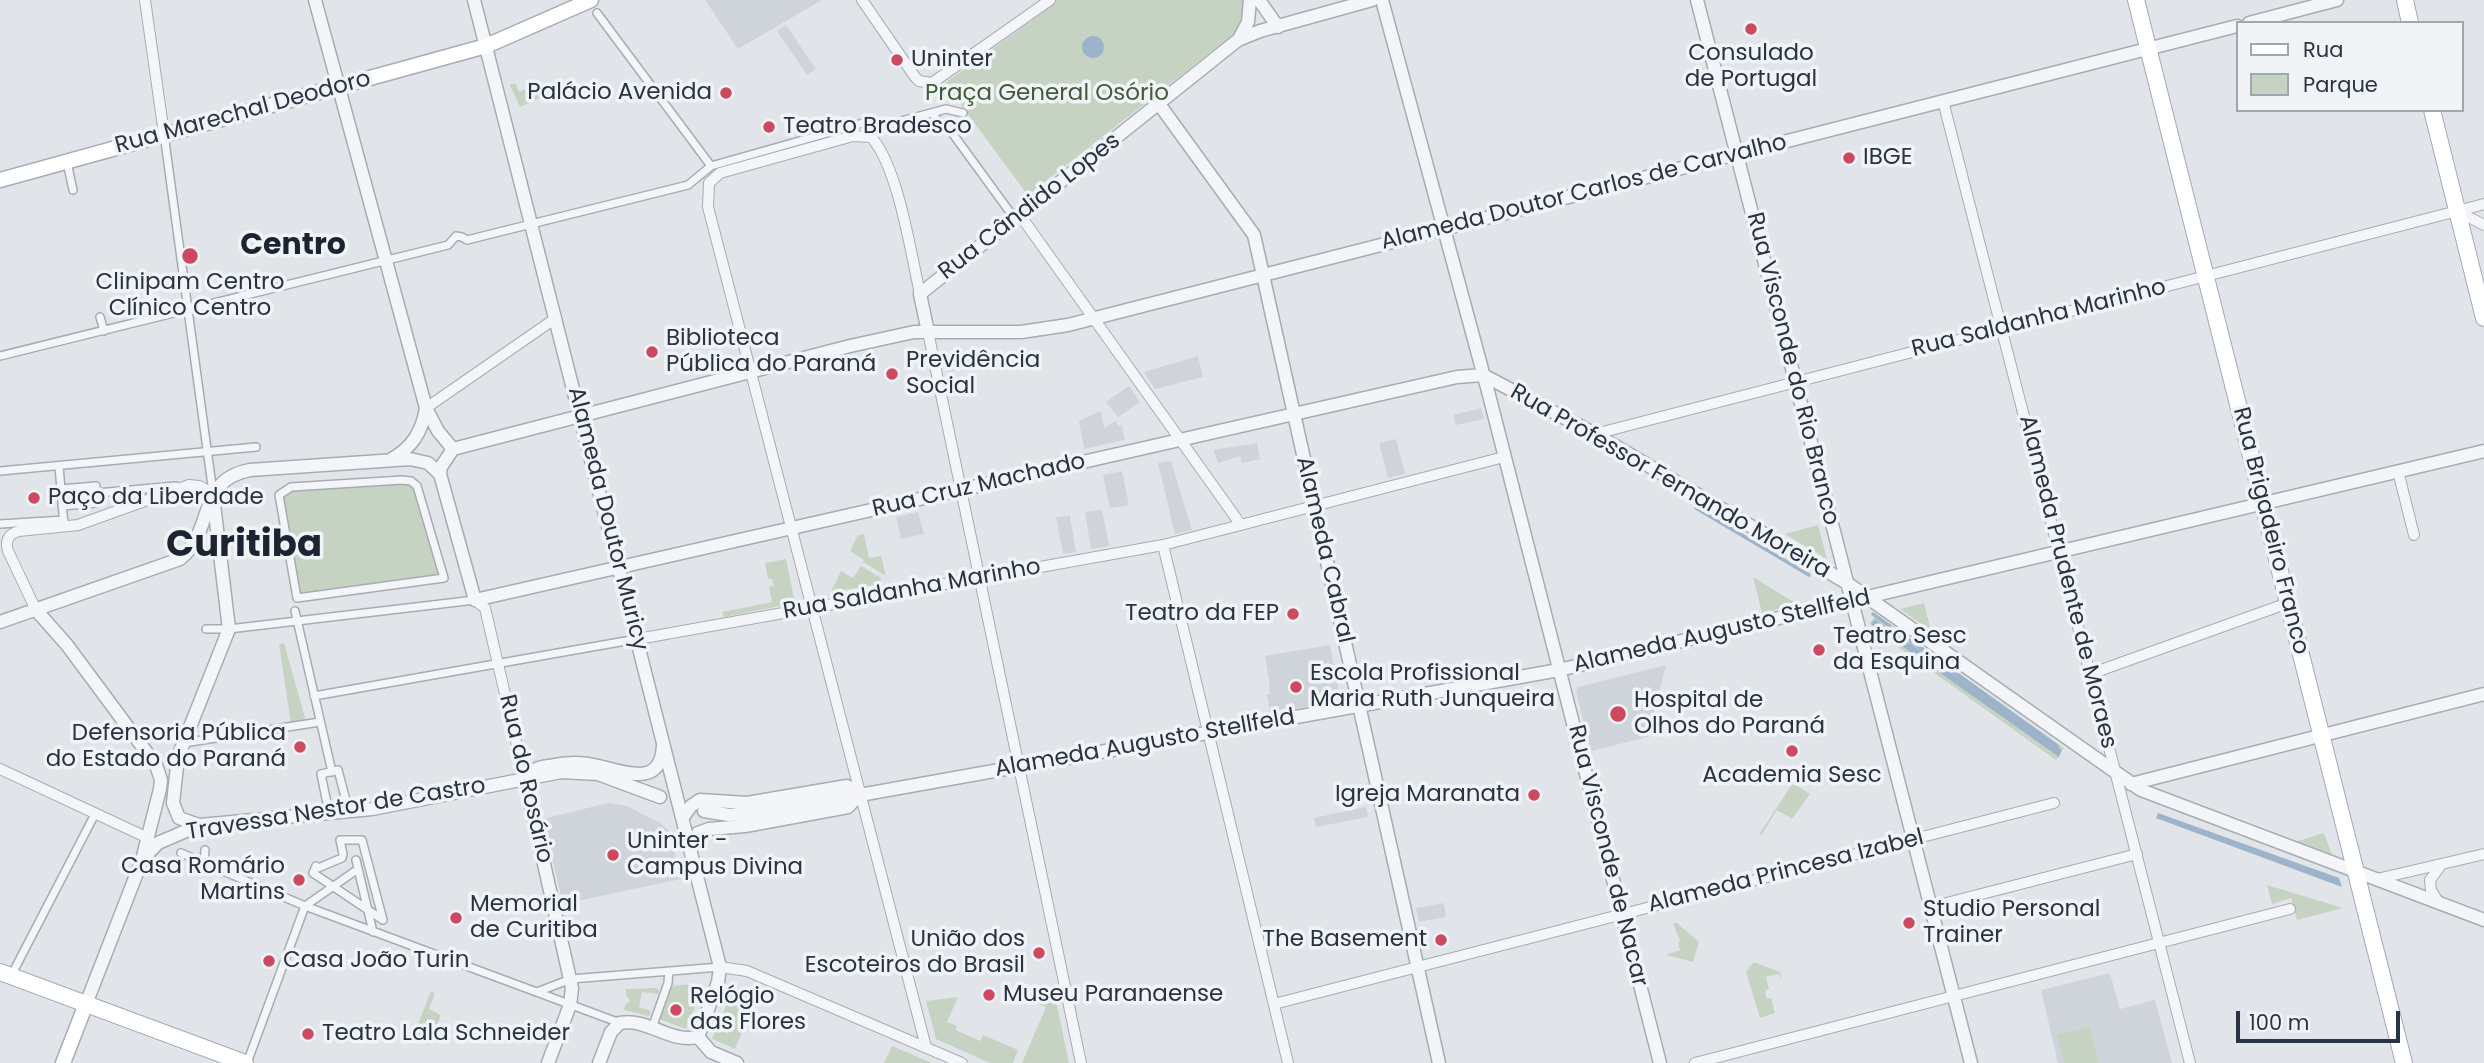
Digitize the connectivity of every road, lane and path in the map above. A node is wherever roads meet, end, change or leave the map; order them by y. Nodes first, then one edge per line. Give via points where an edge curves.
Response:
1 (145, 0) edge
2 (315, 0) edge
3 (474, 0) edge
4 (862, 0) edge
5 (1050, 0) edge
6 (1250, 0) edge
7 (1259, 0) edge
8 (1371, 0) edge
9 (1382, 0) edge
10 (1697, 0) edge
11 (2136, 0) edge
12 (2337, 0) edge
13 (2405, 0) edge
14 (591, 4) edge
15 (2257, 21) edge
16 (2410, 21) edge
17 (2236, 26) edge
18 (1278, 27) junction
19 (1238, 40) junction
20 (486, 46) junction
21 (2148, 48) junction
22 (338, 86) junction
23 (1943, 101) junction
24 (1159, 104) junction
25 (2432, 112) edge
26 (932, 113) junction
27 (963, 113) dead end
28 (164, 134) junction
29 (1737, 154) junction
30 (67, 161) junction
31 (711, 166) junction
32 (0, 180) edge
33 (73, 190) dead end
34 (2484, 204) edge
35 (2457, 211) junction
36 (1016, 215) junction
37 (531, 224) junction
38 (2484, 225) edge
39 (1443, 230) junction
40 (386, 261) junction
41 (1263, 276) junction
42 (2206, 276) junction
43 (920, 294) junction
44 (188, 310) junction
45 (100, 317) dead end
46 (2484, 317) edge
47 (556, 318) junction
48 (1094, 319) junction
49 (2001, 328) junction
50 (104, 331) junction
51 (928, 332) junction
52 (0, 356) edge
53 (751, 372) junction
54 (1483, 375) junction
55 (1795, 382) junction
56 (426, 408) junction
57 (1294, 414) junction
58 (581, 416) junction
59 (1595, 434) junction
60 (1180, 440) junction
61 (256, 447) dead end
62 (453, 449) junction
63 (2484, 451) edge
64 (207, 452) junction
65 (1504, 457) junction
66 (388, 461) junction
67 (59, 466) junction
68 (0, 471) edge
69 (2398, 471) junction
70 (440, 474) junction
71 (189, 485) junction
72 (61, 489) dead end
73 (961, 490) junction
74 (97, 493) junction
75 (213, 493) junction
76 (2263, 503) junction
77 (62, 506) junction
78 (1314, 506) junction
79 (0, 524) edge
80 (64, 524) junction
81 (1241, 525) junction
82 (791, 528) junction
83 (2414, 535) dead end
84 (1164, 545) junction
85 (2059, 552) junction
86 (620, 567) junction
87 (444, 578) joint
88 (979, 578) junction
89 (1847, 583) junction
90 (1870, 598) junction
91 (475, 600) junction
92 (1852, 602) junction
93 (2288, 603) junction
94 (812, 608) junction
95 (36, 610) junction
96 (295, 611) dead end
97 (297, 621) junction
98 (0, 622) edge
99 (206, 629) dead end
100 (229, 629) junction
101 (638, 639) junction
102 (498, 664) junction
103 (1559, 670) junction
104 (2090, 674) junction
105 (2484, 694) edge
106 (314, 696) junction
107 (1359, 706) junction
108 (320, 722) junction
109 (1209, 732) junction
110 (2322, 735) junction
111 (664, 739) junction
112 (183, 743) junction
113 (178, 757) junction
114 (156, 765) junction
115 (1019, 766) junction
116 (0, 769) edge
117 (332, 772) junction
118 (2116, 773) junction
119 (525, 780) junction
120 (2131, 784) junction
121 (860, 794) junction
122 (660, 797) dead end
123 (2054, 803) dead end
124 (704, 811) dead end
125 (349, 812) junction
126 (95, 814) junction
127 (329, 814) junction
128 (683, 817) junction
129 (200, 825) junction
130 (148, 838) junction
131 (1913, 839) junction
132 (690, 844) junction
133 (205, 850) dead end
134 (181, 853) dead end
135 (2137, 854) junction
136 (2484, 854) edge
137 (142, 860) junction
138 (356, 860) dead end
139 (204, 863) junction
140 (2441, 865) junction
141 (358, 869) junction
142 (2356, 872) junction
143 (2376, 879) junction
144 (2440, 903) junction
145 (305, 906) junction
146 (1931, 907) junction
147 (2290, 909) dead end
148 (1622, 914) junction
149 (383, 920) joint
150 (2484, 920) edge
151 (373, 932) junction
152 (2160, 943) junction
153 (720, 967) junction
154 (1417, 967) junction
155 (668, 971) junction
156 (6, 974) edge
157 (571, 979) junction
158 (536, 993) junction
159 (1954, 996) junction
160 (86, 1004) junction
161 (1274, 1004) junction
162 (570, 1005) junction
163 (620, 1023) junction
164 (652, 1028) junction
165 (698, 1037) junction
166 (926, 1047) junction
167 (62, 1063) edge
168 (246, 1063) edge
169 (548, 1063) edge
170 (599, 1063) edge
171 (737, 1063) edge
172 (962, 1063) edge
173 (1081, 1063) edge
174 (1288, 1063) edge
175 (1439, 1063) edge
176 (1660, 1063) edge
177 (1695, 1063) edge
178 (1971, 1063) edge
179 (2190, 1063) edge
180 (2404, 1063) edge

1 - 28 street
2 - 22 street
3 - 20 street, Alameda Doutor Muricy
4 - 5 street via 915,77 924,83 938,80
6 - 19 street via 1248,22
7 - 18 street
8 - 18 street, Rua Cândido Lopes
9 - 39 street, Rua Visconde de Nacar
10 - 29 street, Rua Visconde do Rio Branco
11 - 21 main road, Rua Brigadeiro Franco
12 - 15 street
13 - 16 main road
14 - 20 main road, Rua Marechal Deodoro
14 - 31 street
17 - 21 street, Alameda Doutor Carlos de Carvalho
18 - 19 street, Rua Cândido Lopes
19 - 24 street, Rua Cândido Lopes
20 - 22 main road, Rua Marechal Deodoro
20 - 37 street, Alameda Doutor Muricy
21 - 23 street, Alameda Doutor Carlos de Carvalho
21 - 42 main road, Rua Brigadeiro Franco
22 - 28 main road, Rua Marechal Deodoro
22 - 40 street
23 - 29 street, Alameda Doutor Carlos de Carvalho
23 - 49 street, Alameda Prudente de Moraes
24 - 36 street, Rua Cândido Lopes
24 - 41 street, Alameda Cabral via 1254,235
25 - 35 main road
26 - 27 street via 949,109
26 - 31 street via 890,124 863,122
26 - 36 street
28 - 30 main road, Rua Marechal Deodoro
28 - 44 street
29 - 39 street, Alameda Doutor Carlos de Carvalho
29 - 55 street, Rua Visconde do Rio Branco
30 - 32 main road, Rua Marechal Deodoro
30 - 33 street
31 - 37 street via 688,185
34 - 35 street, Rua Saldanha Marinho
35 - 38 street
35 - 42 street, Rua Saldanha Marinho
35 - 46 main road
36 - 43 street, Rua Cândido Lopes
36 - 48 street
37 - 40 street via 467,240 456,236 448,245
37 - 47 street, Alameda Doutor Muricy
39 - 41 street, Alameda Doutor Carlos de Carvalho
39 - 54 street, Rua Visconde de Nacar
40 - 44 street
40 - 56 street
41 - 48 street, Alameda Doutor Carlos de Carvalho
41 - 57 street, Alameda Cabral
42 - 49 street, Rua Saldanha Marinho
42 - 76 main road, Rua Brigadeiro Franco
43 - 51 street
43 - 53 street via 898,196 871,137 853,136 720,173 707,191 708,207
44 - 50 street
44 - 64 street
45 - 50 street
47 - 56 street
47 - 58 street, Alameda Doutor Muricy
48 - 51 street, Alameda Doutor Carlos de Carvalho via 1021,332
48 - 60 street
49 - 55 street, Rua Saldanha Marinho
49 - 85 street, Alameda Prudente de Moraes
50 - 52 street
51 - 53 street via 900,334
51 - 73 street
53 - 58 street
53 - 82 street
54 - 57 street, Rua Cruz Machado
54 - 59 street, Rua Professor Fernando Moreira
54 - 65 street, Rua Visconde de Nacar
55 - 59 street, Rua Saldanha Marinho
55 - 89 street, Rua Visconde do Rio Branco
56 - 62 street
56 - 66 street via 419,434
57 - 60 street, Rua Cruz Machado
57 - 78 street, Alameda Cabral
58 - 62 street
58 - 86 street, Alameda Doutor Muricy
59 - 89 street, Rua Professor Fernando Moreira
60 - 73 street, Rua Cruz Machado
60 - 81 street
61 - 64 street
62 - 70 street
63 - 69 street, Alameda Augusto Stellfeld
64 - 67 street
64 - 75 street
65 - 78 street, Rua Saldanha Marinho
65 - 103 street, Rua Visconde de Nacar
66 - 70 street via 418,460
66 - 75 street via 250,470 229,475
67 - 68 street
67 - 77 street
69 - 76 street, Alameda Augusto Stellfeld
69 - 83 street
70 - 91 street
71 - 74 street
71 - 75 street
71 - 80 street via 89,522
72 - 74 street via 96,486
73 - 82 street, Rua Cruz Machado
73 - 88 street
74 - 77 street via 97,503
75 - 95 street via 197,536 180,559
75 - 100 street
76 - 85 street, Alameda Augusto Stellfeld
76 - 93 main road, Rua Brigadeiro Franco
77 - 80 street
78 - 81 street, Rua Saldanha Marinho
78 - 107 street, Alameda Cabral
79 - 80 street
80 - 95 street via 8,537 8,551
81 - 84 street, Rua Saldanha Marinho
82 - 86 street, Rua Cruz Machado
82 - 94 street
84 - 88 street, Rua Saldanha Marinho
84 - 109 street
85 - 90 street, Alameda Augusto Stellfeld
85 - 104 street, Alameda Prudente de Moraes
86 - 91 street, Rua Cruz Machado
86 - 101 street, Alameda Doutor Muricy
87 - 87 street via 417,486 411,481 291,487 279,495 297,598
88 - 94 street, Rua Saldanha Marinho
88 - 115 street
89 - 90 street, Rua Professor Fernando Moreira
89 - 92 street, Rua Visconde do Rio Branco
90 - 92 street, Alameda Augusto Stellfeld
90 - 118 street, Rua Professor Fernando Moreira
91 - 97 street
91 - 102 street, Rua do Rosário via 485,608
92 - 103 street, Alameda Augusto Stellfeld
92 - 131 street, Rua Visconde do Rio Branco
93 - 104 street
93 - 110 main road, Rua Brigadeiro Franco
94 - 101 street, Rua Saldanha Marinho
94 - 121 street
95 - 98 street
95 - 114 street via 91,667
96 - 97 street
97 - 100 street
97 - 106 street
99 - 100 street
100 - 112 street
101 - 102 street, Rua Saldanha Marinho
101 - 111 street, Alameda Doutor Muricy
102 - 106 street, Rua Saldanha Marinho
102 - 119 street, Rua do Rosário
103 - 107 street, Alameda Augusto Stellfeld
103 - 148 street, Rua Visconde de Nacar
104 - 118 street, Alameda Prudente de Moraes
105 - 110 street
106 - 108 street
107 - 109 street, Alameda Augusto Stellfeld
107 - 154 street, Alameda Cabral
108 - 112 street
108 - 117 street
109 - 115 street, Alameda Augusto Stellfeld
109 - 161 street
110 - 120 street
110 - 142 main road, Rua Brigadeiro Franco
111 - 119 street via 660,763 646,774 572,763 534,769
111 - 128 street, Alameda Doutor Muricy
112 - 113 street
113 - 114 street
113 - 129 street via 174,811 186,822
114 - 130 street via 161,780
115 - 121 street, Alameda Augusto Stellfeld
115 - 173 street
116 - 126 street
117 - 125 street via 338,770
117 - 127 street via 321,774
118 - 120 street, Rua Professor Fernando Moreira
118 - 135 street, Alameda Prudente de Moraes
119 - 122 street, Travessa Nestor de Castro via 586,772
119 - 125 street, Travessa Nestor de Castro
119 - 157 street, Rua do Rosário
120 - 142 street, Rua Professor Fernando Moreira
121 - 124 street, Alameda Augusto Stellfeld via 743,814
121 - 128 street via 847,786 747,803 700,800
121 - 132 street via 848,807 709,829 698,833
121 - 166 street
123 - 131 street, Alameda Princesa Izabel
125 - 127 street, Travessa Nestor de Castro
126 - 130 street
126 - 156 street
127 - 129 street, Travessa Nestor de Castro
128 - 132 street, Alameda Doutor Muricy
129 - 137 street, Travessa Nestor de Castro via 158,843
130 - 137 street
131 - 146 street, Rua Visconde do Rio Branco
131 - 148 street, Alameda Princesa Izabel
132 - 153 street, Alameda Doutor Muricy
133 - 139 street
134 - 139 street
135 - 146 street
135 - 152 street, Alameda Prudente de Moraes
136 - 140 street
137 - 160 street
138 - 141 street
139 - 145 street
140 - 143 street
140 - 144 street via 2430,880
141 - 145 street
141 - 151 street
142 - 143 street, Rua Professor Fernando Moreira
142 - 180 main road, Rua Brigadeiro Franco
143 - 144 street, Rua Professor Fernando Moreira
144 - 150 street, Rua Professor Fernando Moreira
145 - 151 street
145 - 168 street
146 - 159 street, Rua Visconde do Rio Branco
147 - 152 street
148 - 154 street, Alameda Princesa Izabel
148 - 176 street, Rua Visconde de Nacar
149 - 149 street via 362,840 340,840 342,858 316,866 313,873
151 - 158 street
152 - 159 street
152 - 179 street, Alameda Prudente de Moraes
153 - 155 street
153 - 165 street, Alameda Doutor Muricy
153 - 166 street via 747,971
154 - 161 street, Alameda Princesa Izabel
154 - 175 street, Alameda Cabral
155 - 157 street
155 - 164 street
156 - 160 main road
157 - 158 street
157 - 162 street, Rua do Rosário
158 - 162 street
159 - 177 street
159 - 178 street, Rua Visconde do Rio Branco
160 - 167 main road
160 - 168 main road
161 - 174 street
162 - 163 street
162 - 169 street, Rua do Rosário
163 - 164 street
163 - 170 street via 611,1032
164 - 165 street via 682,1039
165 - 171 street via 712,1052
166 - 172 street

